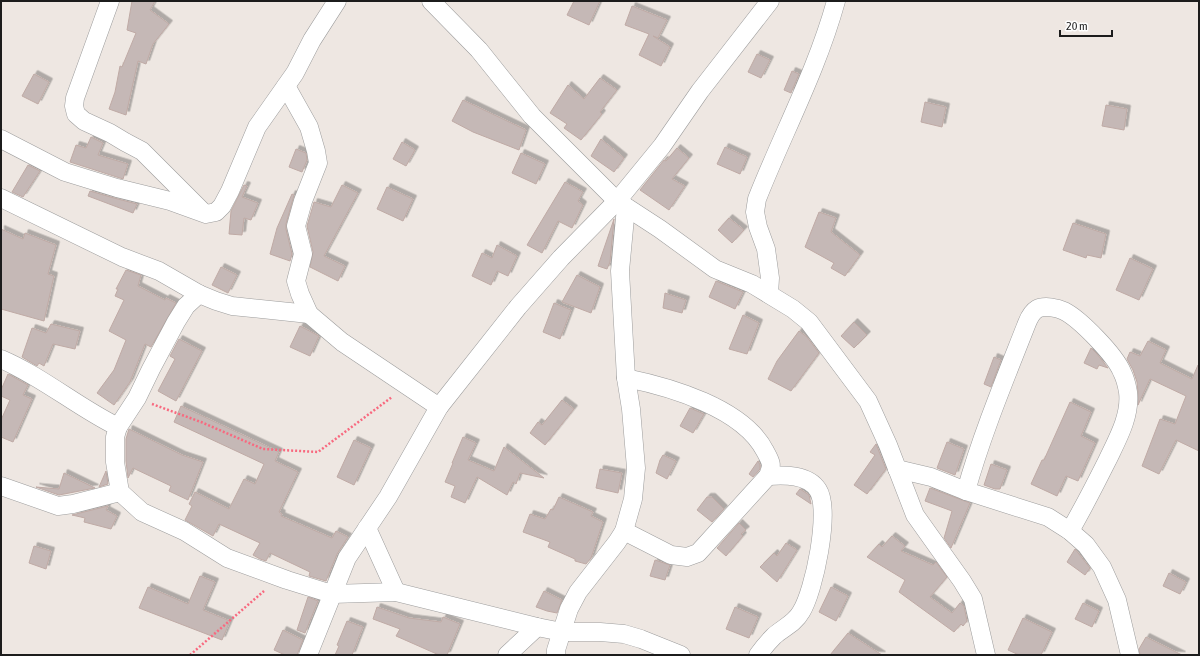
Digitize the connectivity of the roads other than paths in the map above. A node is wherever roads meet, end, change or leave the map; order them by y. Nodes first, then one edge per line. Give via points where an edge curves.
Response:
1 (110, 1) edge
2 (337, 1) edge
3 (431, 1) edge
4 (770, 1) edge
5 (836, 1) edge
6 (286, 86) junction
7 (1, 140) edge
8 (1, 198) edge
9 (621, 204) junction
10 (206, 214) junction
11 (199, 294) junction
12 (769, 294) junction
13 (309, 314) junction
14 (1, 359) edge
15 (626, 378) junction
16 (439, 407) junction
17 (118, 427) junction
18 (897, 469) junction
19 (768, 476) junction
20 (1, 486) edge
21 (966, 491) junction
22 (120, 492) junction
23 (367, 528) junction
24 (624, 531) junction
25 (1070, 531) junction
26 (396, 592) junction
27 (332, 594) junction
28 (537, 628) junction
29 (562, 632) junction
30 (308, 655) edge
31 (507, 655) edge
32 (556, 655) edge
33 (681, 655) edge
34 (758, 655) edge
35 (986, 655) edge
36 (1130, 655) edge

1 - 10 street via 76,98 76,114 84,121 142,151
2 - 6 street
3 - 9 street via 479,50 532,116
4 - 9 street via 700,91
5 - 12 street via 812,73 757,199 755,212 766,249 770,278
6 - 10 street via 257,127 222,206 216,212
6 - 13 street via 309,127 318,163 296,226 303,254 296,281
7 - 10 street via 65,172 170,201
8 - 11 street via 122,257 159,271
9 - 12 street via 715,269
9 - 15 street via 620,271
9 - 16 street via 561,258 518,307
11 - 13 street via 232,306
11 - 17 street via 186,306 176,322 137,398
12 - 18 street via 809,322 868,401
13 - 16 street via 342,342
14 - 17 street via 16,365 100,419
15 - 19 street via 656,384 692,397 746,426 761,444 770,461 772,468
15 - 24 street via 636,468 633,499
16 - 23 street via 388,497
17 - 22 street via 115,437 115,462
18 - 21 street via 931,477
18 - 35 street via 915,515 972,599
19 - 24 street via 698,553 687,557 671,555
19 - 34 street via 796,476 809,481 818,489 821,497 821,540 809,598 794,621 774,636
20 - 22 street via 58,506
21 - 25 street via 1048,517
21 - 25 street via 975,459 1027,323 1038,309 1045,307 1064,311 1109,351 1122,371 1128,393 1127,412 1118,437
22 - 27 street via 142,512 184,531 228,558
23 - 26 street
23 - 27 street via 346,558
24 - 29 street via 578,592
25 - 36 street via 1086,545 1102,567 1117,600
26 - 27 street
26 - 28 street
27 - 30 street
28 - 29 street
28 - 31 street
29 - 32 street
29 - 33 street via 624,634

